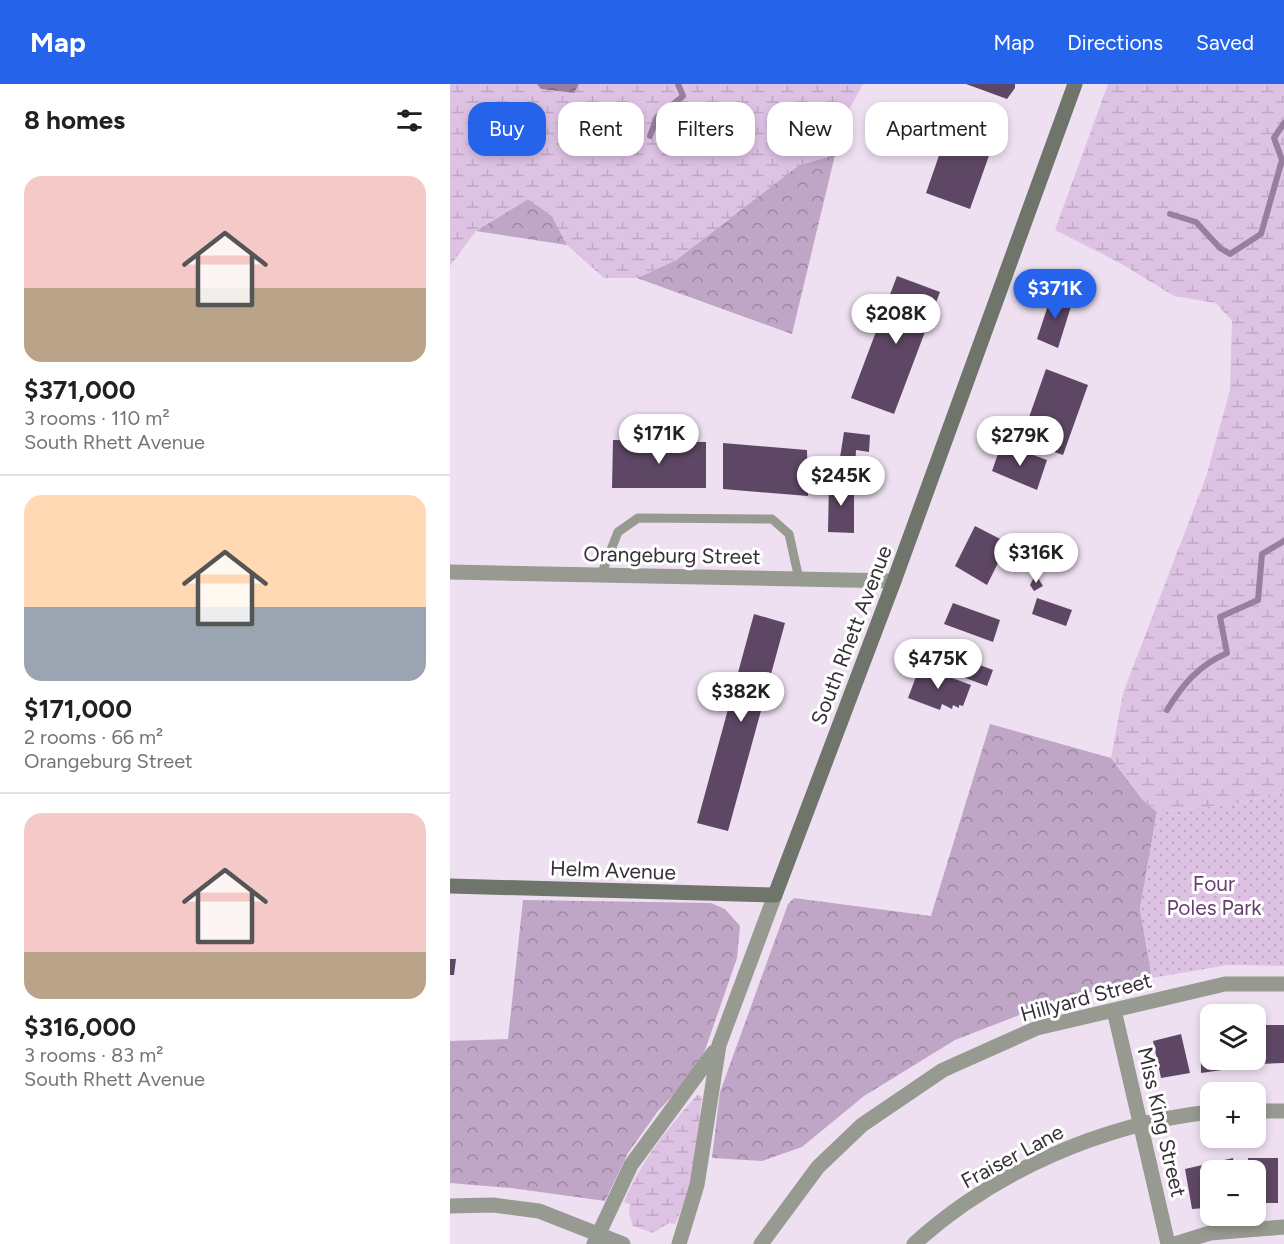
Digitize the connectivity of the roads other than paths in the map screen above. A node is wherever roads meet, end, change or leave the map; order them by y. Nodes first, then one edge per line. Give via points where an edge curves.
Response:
1 (1075, 84) edge
2 (450, 572) edge
3 (601, 575) junction
4 (799, 579) junction
5 (894, 581) junction
6 (450, 886) edge
7 (775, 895) junction
8 (1284, 984) edge
9 (1114, 1010) junction
10 (719, 1045) junction
11 (1266, 1111) edge
12 (1284, 1111) edge
13 (1200, 1114) edge
14 (1141, 1127) junction
15 (450, 1206) edge
16 (1284, 1227) edge
17 (596, 1239) edge
18 (623, 1244) edge
19 (679, 1244) edge
20 (761, 1244) edge
21 (914, 1244) edge
22 (1168, 1244) edge
23 (1175, 1244) edge

1 - 5 street, South Rhett Avenue
2 - 3 street, Orangeburg Street
3 - 4 street, Orangeburg Street
3 - 4 lane via 618,532 638,518 772,519 789,534
4 - 5 street, Orangeburg Street
5 - 7 street, South Rhett Avenue
6 - 7 street, Helm Avenue
7 - 10 street
8 - 9 street, Hillyard Street via 1225,984
9 - 14 street, Miss King Street
9 - 20 street, Hillyard Street via 1037,1028 943,1070 903,1095 862,1125 818,1167
10 - 17 street via 632,1165
10 - 19 street via 698,1185
11 - 12 street
13 - 14 street, Fraiser Lane
14 - 21 street, Fraiser Lane via 1078,1145 1037,1162 942,1219
14 - 22 street, Miss King Street
15 - 17 street via 492,1205 539,1211
16 - 23 street via 1210,1233
17 - 18 street

